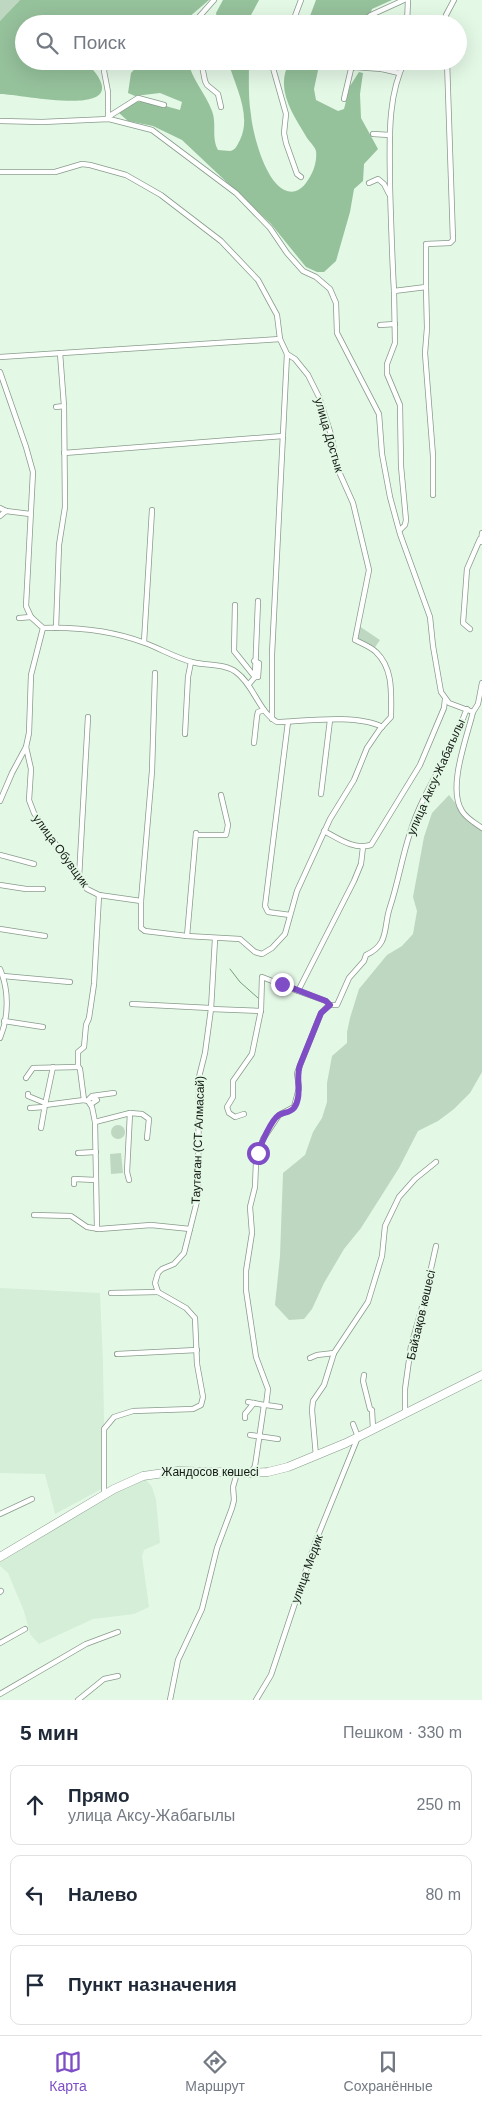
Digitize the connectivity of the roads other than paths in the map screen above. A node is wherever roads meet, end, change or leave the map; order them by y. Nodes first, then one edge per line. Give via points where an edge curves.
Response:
1 (214, 0) edge
2 (301, 0) edge
3 (406, 0) edge
4 (454, 0) edge
5 (201, 15) edge
6 (295, 15) edge
7 (371, 15) edge
8 (407, 15) edge
9 (448, 15) edge
10 (105, 70) edge
11 (203, 70) edge
12 (274, 70) edge
13 (351, 70) edge
14 (386, 70) edge
15 (400, 70) edge
16 (447, 70) edge
17 (399, 73) junction
18 (344, 99) dead end
19 (164, 105) dead end
20 (222, 107) dead end
21 (108, 118) junction
22 (0, 121) edge
23 (373, 134) dead end
24 (390, 135) junction
25 (0, 172) edge
26 (300, 177) dead end
27 (369, 183) dead end
28 (391, 198) junction
29 (426, 287) junction
30 (394, 291) junction
31 (395, 324) junction
32 (380, 325) dead end
33 (280, 339) junction
34 (60, 353) junction
35 (287, 354) junction
36 (0, 357) edge
37 (0, 372) edge
38 (64, 406) junction
39 (56, 407) dead end
40 (283, 436) junction
41 (64, 453) junction
42 (433, 494) dead end
43 (0, 508) edge
44 (152, 510) dead end
45 (6, 511) junction
46 (30, 514) junction
47 (0, 516) edge
48 (400, 530) junction
49 (482, 533) edge
50 (481, 542) edge
51 (258, 601) dead end
52 (235, 605) dead end
53 (31, 616) junction
54 (19, 618) dead end
55 (43, 628) junction
56 (56, 628) junction
57 (470, 629) dead end
58 (144, 642) junction
59 (191, 662) junction
60 (155, 673) dead end
61 (255, 676) junction
62 (482, 683) edge
63 (249, 684) junction
64 (447, 701) junction
65 (467, 709) junction
66 (264, 710) junction
67 (473, 712) junction
68 (88, 717) dead end
69 (272, 719) junction
70 (330, 720) junction
71 (288, 722) junction
72 (382, 727) junction
73 (185, 734) dead end
74 (254, 742) dead end
75 (26, 748) junction
76 (321, 794) dead end
77 (221, 795) dead end
78 (0, 802) edge
79 (482, 828) edge
80 (324, 831) junction
81 (363, 847) junction
82 (0, 856) edge
83 (34, 864) dead end
84 (79, 878) junction
85 (0, 885) edge
86 (43, 889) dead end
87 (99, 895) junction
88 (141, 901) junction
89 (290, 915) junction
90 (0, 929) edge
91 (44, 936) dead end
92 (187, 936) junction
93 (216, 939) junction
94 (0, 969) edge
95 (3, 976) junction
96 (70, 982) dead end
97 (298, 991) junction
98 (0, 1000) edge
99 (6, 1001) junction
100 (132, 1004) dead end
101 (330, 1005) junction
102 (210, 1009) junction
103 (261, 1011) junction
104 (4, 1022) junction
105 (43, 1027) dead end
106 (0, 1038) edge
107 (53, 1067) junction
108 (78, 1067) junction
109 (26, 1078) dead end
110 (114, 1092) dead end
111 (28, 1094) dead end
112 (103, 1094) junction
113 (88, 1101) junction
114 (45, 1105) junction
115 (30, 1108) dead end
116 (130, 1113) junction
117 (244, 1114) dead end
118 (95, 1122) junction
119 (41, 1128) dead end
120 (147, 1138) dead end
121 (96, 1152) junction
122 (78, 1153) dead end
123 (436, 1162) dead end
124 (72, 1180) dead end
125 (96, 1180) junction
126 (129, 1180) dead end
127 (34, 1215) dead end
128 (97, 1229) junction
129 (190, 1229) junction
130 (436, 1246) dead end
131 (158, 1292) junction
132 (110, 1293) dead end
133 (197, 1350) junction
134 (334, 1353) junction
135 (117, 1354) dead end
136 (310, 1358) dead end
137 (364, 1375) dead end
138 (482, 1375) edge
139 (248, 1402) dead end
140 (254, 1403) junction
141 (265, 1405) junction
142 (280, 1407) dead end
143 (405, 1414) junction
144 (245, 1418) dead end
145 (353, 1424) dead end
146 (373, 1429) junction
147 (250, 1435) dead end
148 (260, 1436) junction
149 (358, 1437) junction
150 (278, 1439) dead end
151 (316, 1456) junction
152 (237, 1473) junction
153 (250, 1473) junction
154 (104, 1495) junction
155 (32, 1499) dead end
156 (0, 1514) edge
157 (0, 1557) edge
158 (25, 1629) dead end
159 (118, 1632) dead end
160 (0, 1643) edge
161 (118, 1676) dead end
162 (0, 1694) edge
163 (78, 1700) edge
164 (170, 1700) edge
165 (256, 1700) edge

1 - 5 street
2 - 6 street
3 - 7 street
3 - 8 street
4 - 9 street
10 - 21 street
11 - 20 street via 206,85 218,94
12 - 26 street via 286,114 286,143
13 - 18 street
14 - 17 street
15 - 17 street
16 - 29 street via 453,240 450,243 426,244
17 - 24 street
19 - 21 street via 138,98
21 - 22 street
21 - 48 street via 161,135 240,196 270,228 303,272 316,277 330,289 336,303 338,333 379,414 384,466
23 - 24 street
24 - 28 street
25 - 33 street via 55,172 77,165 90,165 126,175 152,189 220,241 258,280 277,315
27 - 28 street via 380,180
28 - 30 street
29 - 30 street
29 - 42 street via 425,353
30 - 31 street
31 - 32 street
31 - 48 street via 395,343 387,374 400,405 406,520
33 - 34 street
33 - 35 street
34 - 36 street
34 - 38 street
35 - 40 street
35 - 72 street, улица Достык via 308,375 318,394 332,438 336,465 353,503 369,570 355,640 376,652 391,680 391,717
37 - 46 street via 32,466
38 - 39 street
38 - 41 street
40 - 41 street
40 - 69 street via 272,654
41 - 56 street via 65,507 59,545
43 - 45 street
44 - 58 street
45 - 46 street
45 - 47 street
46 - 53 street via 26,606
48 - 64 street via 430,617 439,685
49 - 50 street
50 - 57 street via 467,569 463,623
51 - 61 street
52 - 61 street via 234,651
53 - 54 street
53 - 55 street
55 - 56 street
55 - 75 street, улица Обувщик via 31,675
56 - 58 street via 106,632
58 - 59 street
59 - 63 street via 230,668
59 - 73 street
60 - 88 street via 152,771
61 - 63 street
62 - 67 street
63 - 66 street
64 - 65 street
64 - 81 street via 420,766 371,845
65 - 67 street
65 - 101 street, улица Аксу-Жабагылы via 415,819 380,945 366,955 349,978 337,1005
66 - 69 street
66 - 74 street via 258,712
67 - 79 street via 458,769 458,803 462,811
68 - 84 street
69 - 71 street
70 - 71 street
70 - 72 street via 372,722
70 - 76 street
71 - 89 street via 265,906 268,912
72 - 80 street, улица Достык
75 - 78 street
75 - 84 street, улица Обувщик via 31,769 31,806
77 - 92 street via 228,825 226,835 196,834
80 - 81 street via 353,846
80 - 89 street, улица Достык via 297,891
81 - 97 street via 354,882
82 - 83 street
84 - 87 street, улица Обувщик via 87,889
85 - 86 street
87 - 88 street, улица Обувщик
87 - 108 street via 93,994 84,1047 78,1052
88 - 92 street via 142,930
89 - 93 street, улица Достык via 282,937 262,954 240,939
90 - 91 street
92 - 93 street
93 - 102 street, Таутаган (СТ Алмасай)
94 - 95 street
95 - 96 street
95 - 99 street
97 - 101 street
97 - 103 street via 262,977
98 - 99 street
99 - 104 street
100 - 102 street
101 - 141 street, улица Аксу-Жабагылы via 321,1013 297,1073 298,1095 294,1107 279,1115 273,1123 256,1162 246,1290 256,1357 268,1389
102 - 103 street
102 - 129 street, Таутаган (СТ Алмасай) via 199,1077 198,1197
103 - 117 street via 252,1054 233,1081 233,1097 227,1107 235,1118
104 - 105 street
104 - 106 street
107 - 108 street
107 - 109 street via 33,1068
107 - 114 street
108 - 113 street
110 - 112 street
111 - 114 street
112 - 113 street via 97,1100
112 - 113 street via 92,1096
113 - 114 street
113 - 118 street
114 - 115 street
114 - 119 street
116 - 118 street
116 - 120 street via 142,1114 149,1119
116 - 126 street
118 - 121 street
121 - 122 street
121 - 125 street
123 - 134 street via 399,1197 386,1226 382,1256 368,1302
124 - 125 street
125 - 128 street
127 - 128 street via 71,1216
128 - 129 street via 151,1225
129 - 131 street, Таутаган (СТ Алмасай) via 181,1257 156,1276
130 - 143 street, Байзақов көшесі via 410,1346
131 - 132 street
131 - 133 street via 186,1308 195,1318
133 - 135 street
133 - 154 street via 203,1397 198,1407 126,1412 114,1416 104,1429
134 - 136 street
134 - 151 street via 324,1385 312,1405
137 - 146 street
138 - 143 main road, Жандосов көшесі
139 - 140 street
140 - 141 street
140 - 144 street
141 - 142 street
141 - 148 street, улица Аксу-Жабагылы
143 - 146 main road, Жандосов көшесі
145 - 149 street
146 - 149 main road, Жандосов көшесі
147 - 148 street
148 - 150 street
148 - 153 street, улица Аксу-Жабагылы via 255,1466
149 - 151 main road, Жандосов көшесі
149 - 165 street, улица Медик via 317,1537 271,1675
151 - 153 main road, Жандосов көшесі via 288,1467
152 - 153 main road, Жандосов көшесі
152 - 154 main road, Жандосов көшесі via 153,1473 126,1482
152 - 164 street via 232,1508 215,1555 202,1609 178,1660
154 - 157 main road, Жандосов көшесі
155 - 156 street
158 - 160 street
159 - 162 street via 86,1644
161 - 163 street via 104,1679

